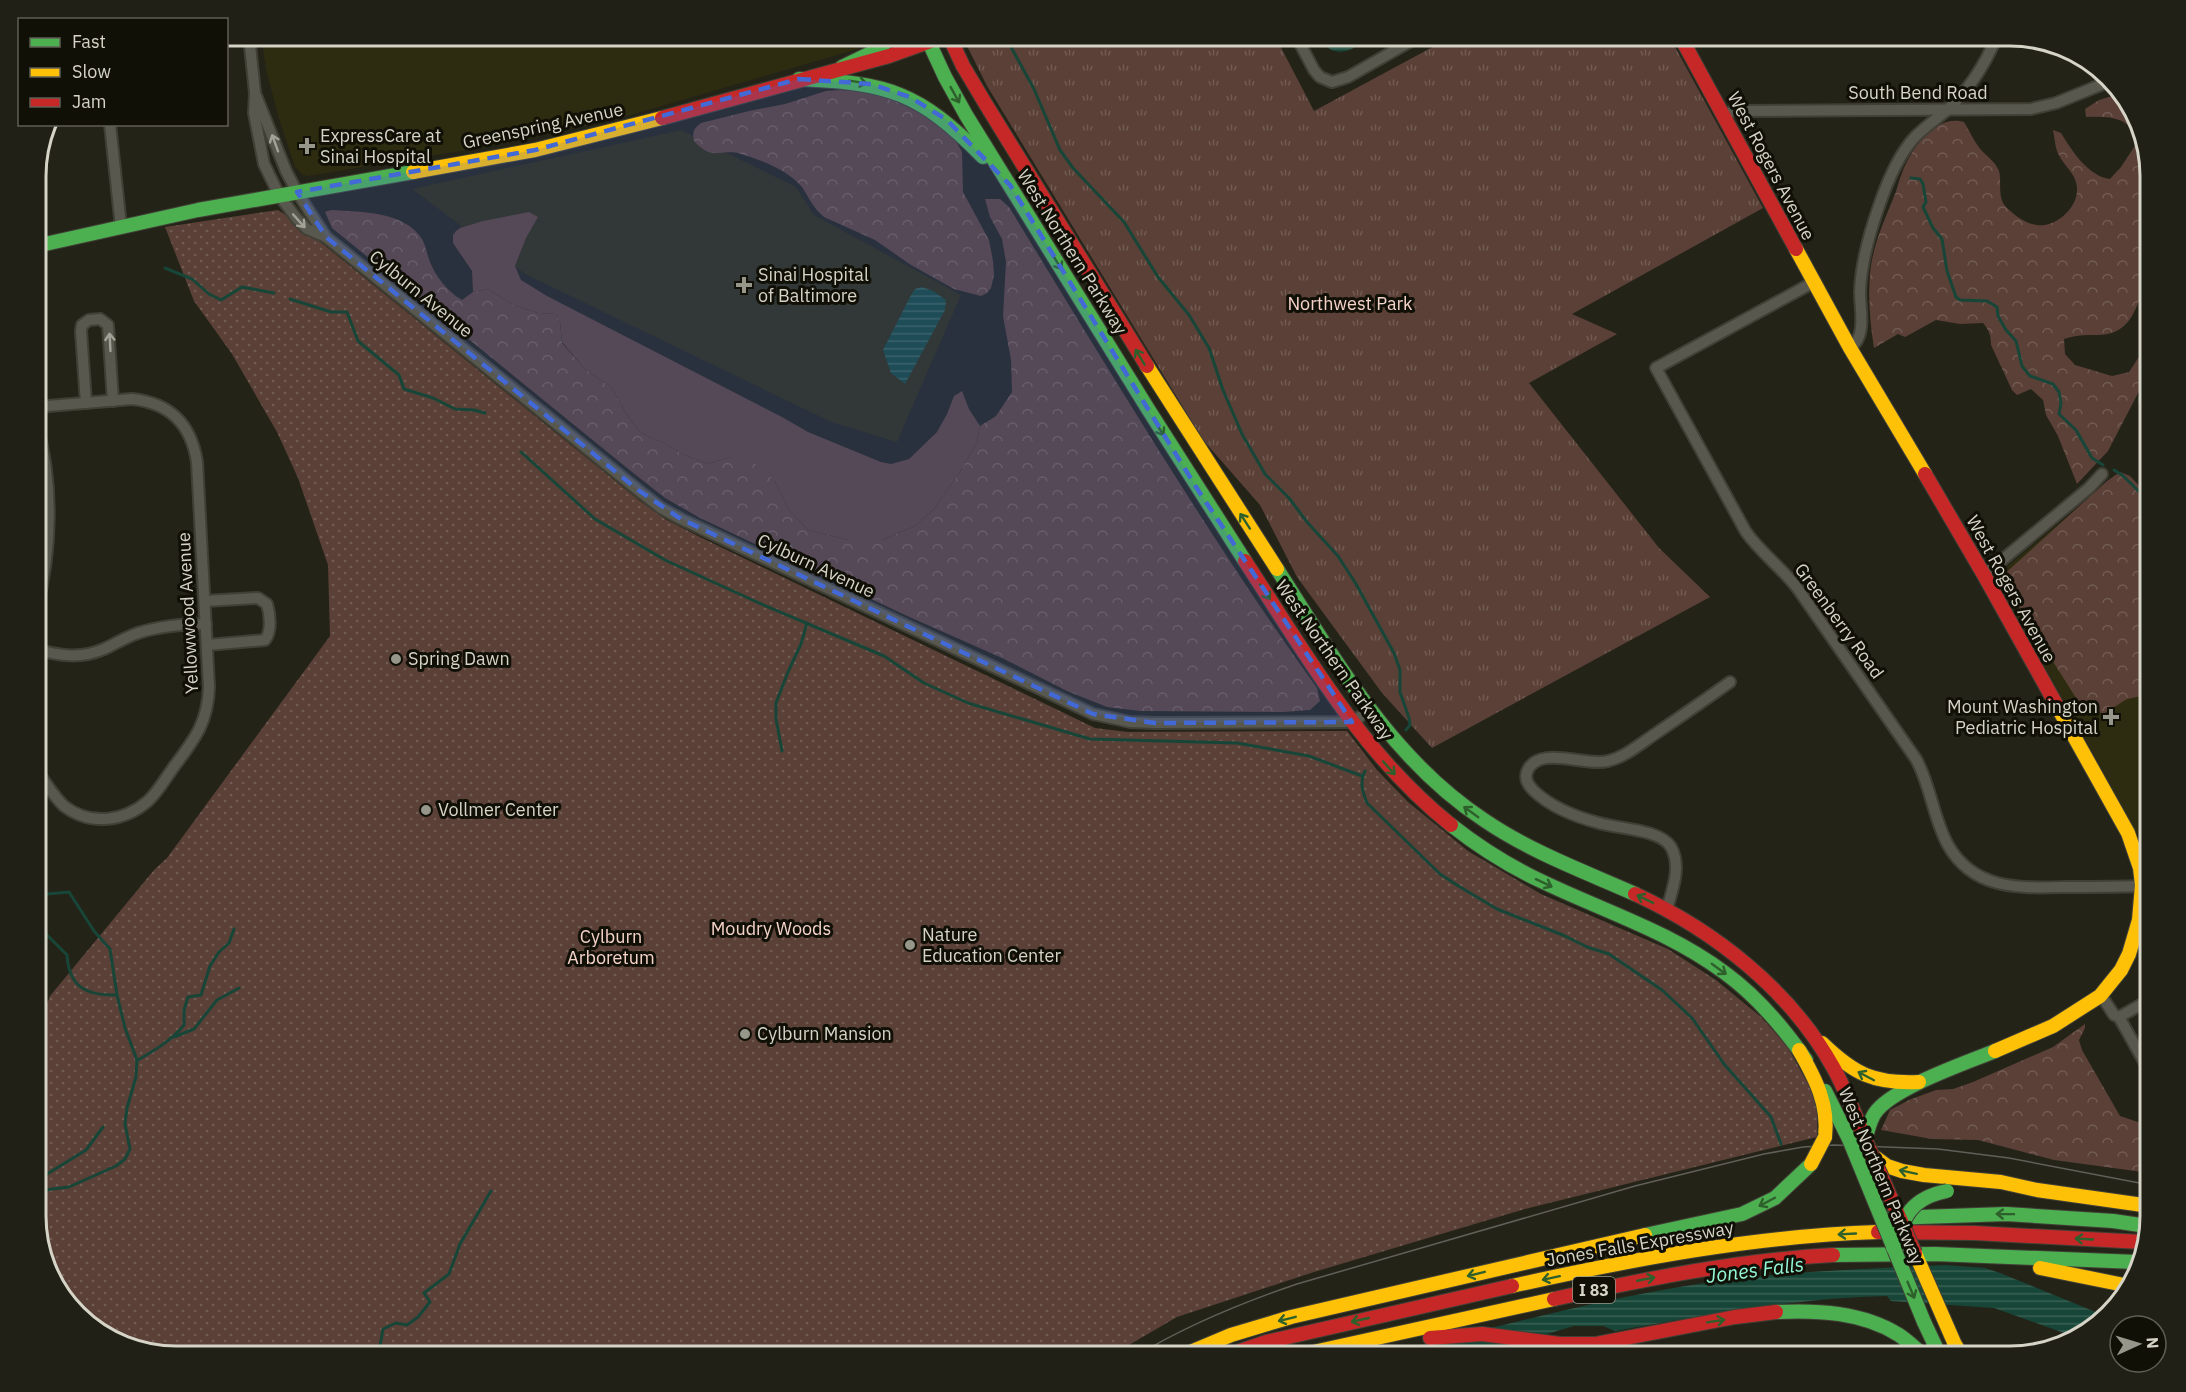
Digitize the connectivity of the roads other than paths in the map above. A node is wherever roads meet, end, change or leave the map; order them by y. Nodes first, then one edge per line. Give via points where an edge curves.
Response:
1 (1301, 46) edge
2 (1401, 46) edge
3 (1686, 46) edge
4 (1992, 46) edge
5 (250, 47) edge
6 (881, 47) edge
7 (906, 47) edge
8 (930, 47) edge
9 (953, 47) edge
10 (843, 67) junction
11 (799, 79) junction
12 (2101, 85) edge
13 (255, 93) junction
14 (1947, 110) junction
15 (1724, 116) junction
16 (110, 126) edge
17 (1010, 185) junction
18 (297, 192) junction
19 (279, 195) junction
20 (121, 227) junction
21 (326, 237) junction
22 (47, 244) edge
23 (1814, 282) junction
24 (1850, 348) junction
25 (113, 401) junction
26 (86, 403) junction
27 (47, 405) edge
28 (2102, 474) dead end
29 (47, 504) edge
30 (47, 542) edge
31 (1984, 576) junction
32 (205, 601) junction
33 (206, 624) junction
34 (207, 645) junction
35 (47, 652) edge
36 (1730, 682) dead end
37 (1370, 710) junction
38 (1352, 722) junction
39 (47, 785) edge
40 (2140, 870) edge
41 (2140, 886) edge
42 (1667, 909) junction
43 (2140, 910) edge
44 (2101, 995) junction
45 (2140, 1005) edge
46 (2119, 1017) junction
47 (1806, 1028) junction
48 (1799, 1050) junction
49 (2140, 1054) edge
50 (1923, 1082) junction
51 (1865, 1139) junction
52 (1872, 1155) junction
53 (1948, 1184) junction
54 (2140, 1205) edge
55 (1902, 1222) junction
56 (2139, 1225) edge
57 (2136, 1242) edge
58 (1716, 1246) junction
59 (1893, 1248) junction
60 (1981, 1254) junction
61 (2131, 1262) edge
62 (2120, 1284) edge
63 (1205, 1346) edge
64 (1254, 1346) edge
65 (1339, 1346) edge
66 (1366, 1346) edge
67 (1914, 1346) edge
68 (1935, 1346) edge
69 (1957, 1346) edge

1 - 2 street via 1325,81 1339,81
3 - 15 main road, West Rogers Avenue
4 - 14 street via 1978,75
5 - 13 street, Cylburn Avenue
6 - 10 main road
7 - 10 main road, Greenspring Avenue
8 -> 17 main road, West Northern Parkway via 966,115
37 -> 9 main road, West Northern Parkway via 1184,429
10 - 11 main road, Greenspring Avenue
11 -> 17 main road via 863,83 910,97 947,120
11 - 18 main road, Greenspring Avenue via 535,150
12 - 14 street, South Bend Road via 2031,110
18 -> 13 street, Cylburn Avenue
13 - 19 street, Cylburn Avenue via 259,146
14 - 15 street, South Bend Road via 1733,111
14 - 24 street via 1904,152 1883,193 1863,268 1860,336
15 - 23 main road, West Rogers Avenue
16 - 20 street
17 -> 38 main road, West Northern Parkway via 1198,490
18 - 19 main road, Greenspring Avenue
18 - 21 street, Cylburn Avenue
19 - 20 main road, Greenspring Avenue
19 -> 21 street, Cylburn Avenue via 307,229
20 - 22 main road, Greenspring Avenue
21 - 38 street, Cylburn Avenue via 661,508 705,531 1093,714 1155,723
23 - 24 main road, West Rogers Avenue
23 - 41 street, Greenberry Road via 1656,368 1746,532 1798,589 1916,759 1955,856 1982,878 2001,886
24 - 31 main road, West Rogers Avenue
25 - 26 street, Yellowwood Avenue
25 -> 26 street via 108,325 100,319 82,325
25 - 32 street, Yellowwood Avenue via 132,399 157,404 177,417 191,437 197,462
26 - 27 street, Yellowwood Avenue
28 - 31 street
29 - 30 street
31 - 40 main road, West Rogers Avenue via 2128,833
32 - 33 street, Yellowwood Avenue
32 - 34 street via 258,598 267,604 270,631 265,640
33 - 34 street, Yellowwood Avenue
33 - 35 street via 151,629 83,655
34 - 39 street, Yellowwood Avenue via 209,701 204,723 149,800 129,814 96,819 77,814 59,801
36 - 42 street via 1622,756 1601,763 1543,758 1527,772 1530,787 1552,805 1601,824 1656,835 1670,845 1676,873
37 - 38 street
42 -> 37 main road, West Northern Parkway via 1540,853 1492,826 1430,778
38 -> 48 main road, West Northern Parkway via 1406,785 1471,840 1531,876 1697,953 1756,998
42 - 47 main road, West Northern Parkway via 1744,964
43 - 44 main road, West Rogers Avenue via 2132,945 2117,976
44 - 46 street
44 - 50 main road, West Rogers Avenue via 2053,1026
45 - 46 street
46 - 49 street
50 -> 47 main road, West Rogers Avenue via 1890,1083 1869,1078 1831,1052
47 - 51 main road, West Northern Parkway via 1829,1060
48 - 59 main road, West Northern Parkway, bridge via 1849,1139
48 -> 63 main road, bridge via 1822,1096 1826,1136 1817,1157 1775,1198 1742,1214 1291,1317
50 - 51 main road, West Rogers Avenue via 1882,1105
51 - 52 main road, West Northern Parkway, bridge
53 -> 52 main road via 1887,1166
52 - 55 main road, West Northern Parkway, bridge
53 - 54 main road via 2037,1190
53 - 55 main road, bridge via 1910,1208
55 - 59 main road, bridge
55 - 69 main road, West Northern Parkway, bridge
56 -> 58 main road via 2006,1214 1868,1219
57 -> 58 main road, Jones Falls Expressway / I 83 via 1886,1232
58 -> 64 main road, Jones Falls Expressway / I 83 via 1630,1260
59 -> 68 main road, West Northern Parkway, bridge
60 - 61 main road, Jones Falls Expressway / I 83
60 - 62 main road
65 -> 60 main road, Jones Falls Expressway / I 83 via 1719,1266 1849,1254
66 -> 67 main road via 1450,1335 1488,1335 1561,1345 1618,1342 1702,1323 1820,1310 1892,1330

